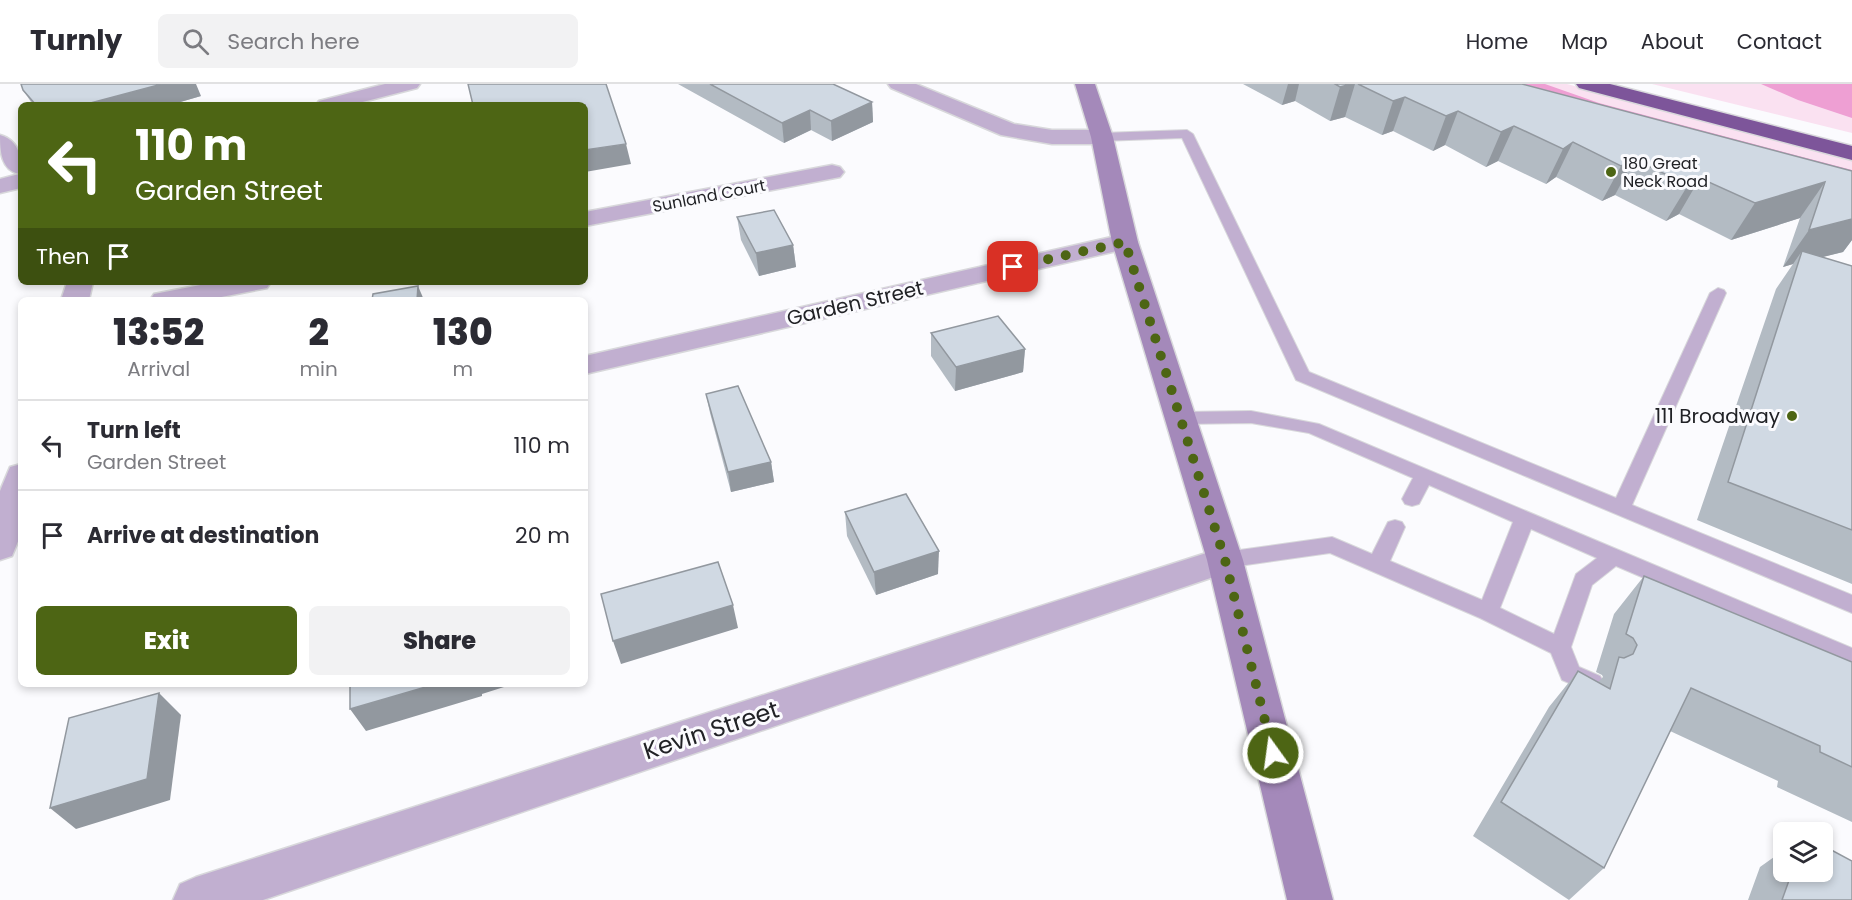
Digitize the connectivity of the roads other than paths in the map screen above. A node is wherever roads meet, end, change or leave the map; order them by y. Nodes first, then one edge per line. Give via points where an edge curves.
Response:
1 (410, 84) edge
2 (898, 84) edge
3 (1085, 84) edge
4 (1586, 84) edge
5 (1631, 84) edge
6 (338, 102) edge
7 (1102, 137) junction
8 (1852, 139) edge
9 (0, 142) edge
10 (1852, 153) edge
11 (18, 164) edge
12 (832, 172) dead end
13 (18, 182) edge
14 (0, 186) edge
15 (588, 218) edge
16 (1125, 242) junction
17 (242, 285) edge
18 (1718, 293) dead end
19 (180, 297) edge
20 (588, 364) edge
21 (1182, 418) junction
22 (1423, 477) junction
23 (14, 491) edge
24 (1412, 499) dead end
25 (1621, 508) junction
26 (1524, 520) junction
27 (1395, 528) dead end
28 (0, 546) edge
29 (1612, 558) junction
30 (1225, 560) junction
31 (1377, 566) junction
32 (1852, 604) edge
33 (1488, 612) junction
34 (1560, 647) junction
35 (1852, 658) edge
36 (1592, 683) edge
37 (196, 900) edge
38 (1310, 900) edge

1 - 6 street
2 - 7 street via 1009,130 1052,137
3 - 7 main road
4 - 10 highway
5 - 8 highway
7 - 16 main road
7 - 25 lane via 1187,134 1302,376
9 - 11 street
12 - 15 street, Sunland Court
13 - 14 street
16 - 20 street, Garden Street
16 - 21 main road
17 - 19 street
18 - 25 lane
21 - 22 lane via 1251,417 1313,428
21 - 30 main road
22 - 24 lane
22 - 26 lane
23 - 28 street
25 - 32 lane
26 - 29 lane
26 - 33 lane
27 - 31 lane
29 - 34 lane via 1583,580
29 - 35 lane
30 - 31 lane via 1332,545
30 - 37 street, Kevin Street
30 - 38 main road
31 - 33 lane
33 - 34 lane
34 - 36 lane via 1570,673

